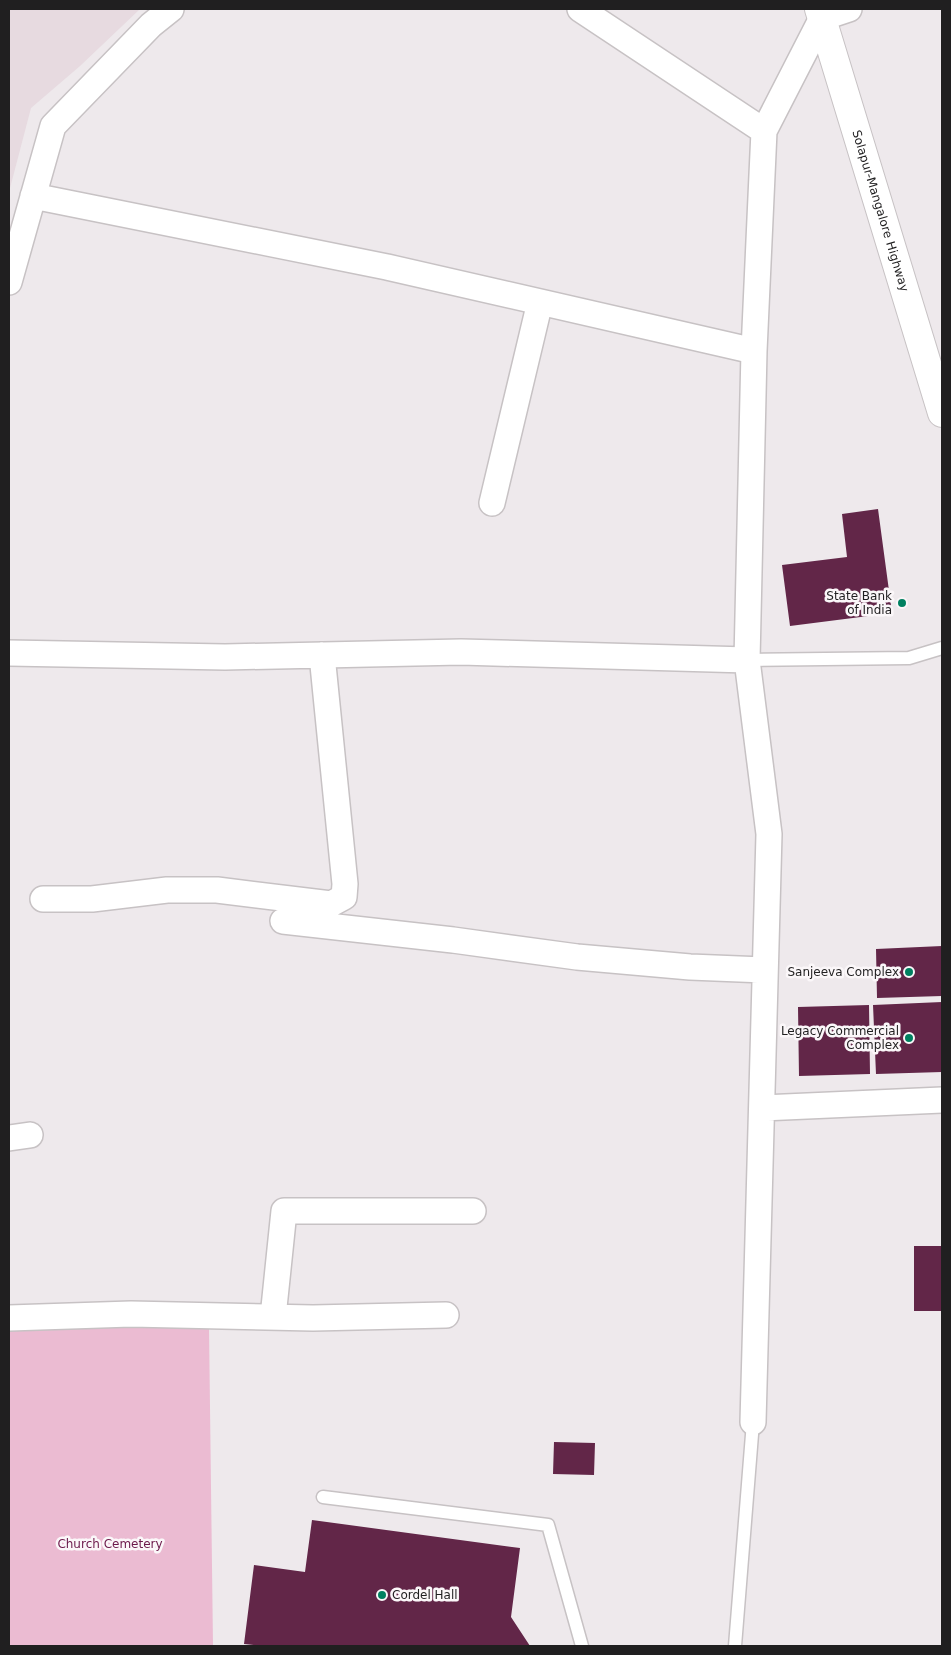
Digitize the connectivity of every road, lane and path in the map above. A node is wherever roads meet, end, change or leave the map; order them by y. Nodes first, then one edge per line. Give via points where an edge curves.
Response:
1 (171, 9) edge
2 (580, 9) edge
3 (849, 9) edge
4 (820, 13) edge
5 (764, 131) junction
6 (33, 196) junction
7 (9, 282) edge
8 (540, 302) junction
9 (754, 351) junction
10 (942, 413) edge
11 (492, 503) dead end
12 (942, 648) edge
13 (9, 653) edge
14 (322, 655) junction
15 (747, 660) junction
16 (43, 899) dead end
17 (283, 921) dead end
18 (765, 970) junction
19 (942, 1100) edge
20 (762, 1108) junction
21 (473, 1211) dead end
22 (446, 1315) dead end
23 (273, 1317) junction
24 (9, 1318) edge
25 (753, 1422) joint
26 (323, 1496) dead end
27 (582, 1646) edge
28 (735, 1646) edge

1 - 6 street via 151,25 53,126
2 - 5 street
3 - 4 street
4 - 5 street
4 - 10 highway, Solapur-Mangalore Highway
5 - 9 street
6 - 7 street
6 - 8 street via 387,267
8 - 9 street
8 - 11 street
9 - 15 street
12 - 15 lane via 909,658
13 - 14 street via 225,657
14 - 15 street via 461,652
14 - 16 street via 344,897 331,904 217,890 168,890 92,899
15 - 18 street via 769,834
17 - 18 street via 577,957
18 - 20 street
19 - 20 street
20 - 25 street
21 - 23 street via 284,1211
22 - 23 street
23 - 24 street via 131,1314
25 - 28 lane
26 - 27 lane via 548,1525

